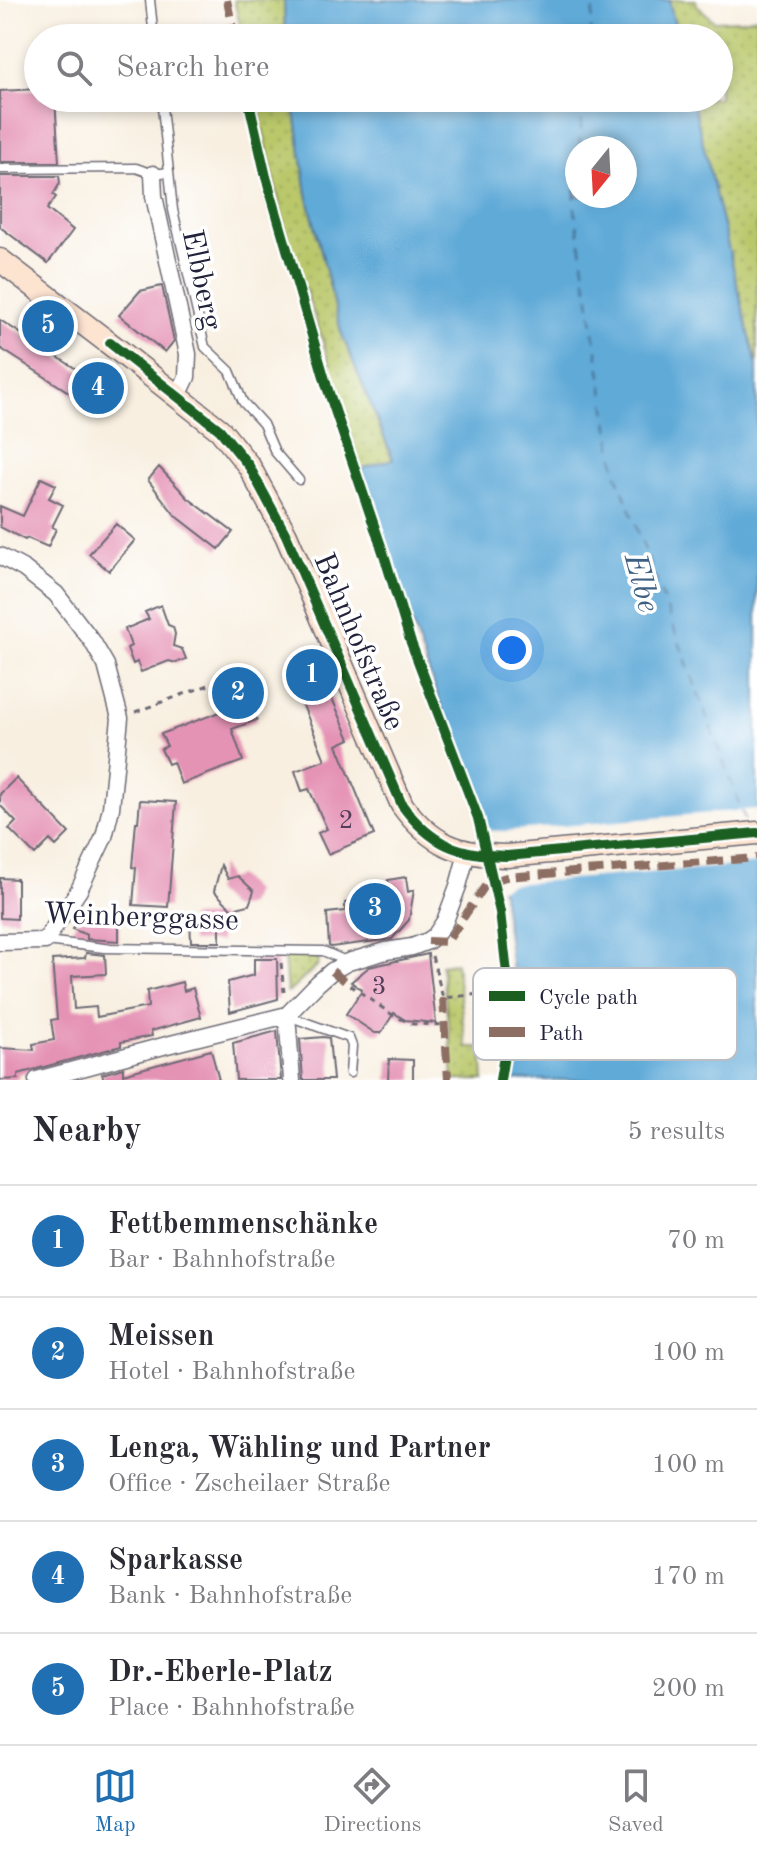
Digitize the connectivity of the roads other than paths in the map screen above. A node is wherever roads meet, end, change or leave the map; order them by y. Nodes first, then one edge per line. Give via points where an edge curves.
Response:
1 (150, 0) edge
2 (153, 24) edge
3 (161, 112) edge
4 (0, 169) edge
5 (161, 173) junction
6 (0, 260) edge
7 (178, 396) junction
8 (299, 480) dead end
9 (0, 556) edge
10 (757, 833) edge
11 (475, 854) junction
12 (45, 941) junction
13 (0, 942) edge
14 (348, 962) junction
15 (287, 1015) junction
16 (350, 1073) dead end
17 (37, 1080) edge
18 (292, 1080) edge

1 - 2 lane
3 - 5 lane, Elbberg
4 - 5 lane via 136,168
5 - 7 street, Elbberg via 154,196 188,354 187,377
5 - 8 lane via 205,347 230,371 243,402
6 - 7 main road, Bahnhofstraße
7 - 11 main road, Bahnhofstraße via 220,430 249,466 286,535 402,805 434,839
9 - 12 street via 56,594 92,641 106,665 120,718 104,837 79,890
10 - 11 main road, Bahnhofstraße via 561,852
11 - 14 street via 435,936
12 - 13 street, Weinberggasse
12 - 14 lane, Weinberggasse via 104,948 323,951
14 - 15 street
15 - 16 lane via 349,1038
15 - 17 street
15 - 18 street

